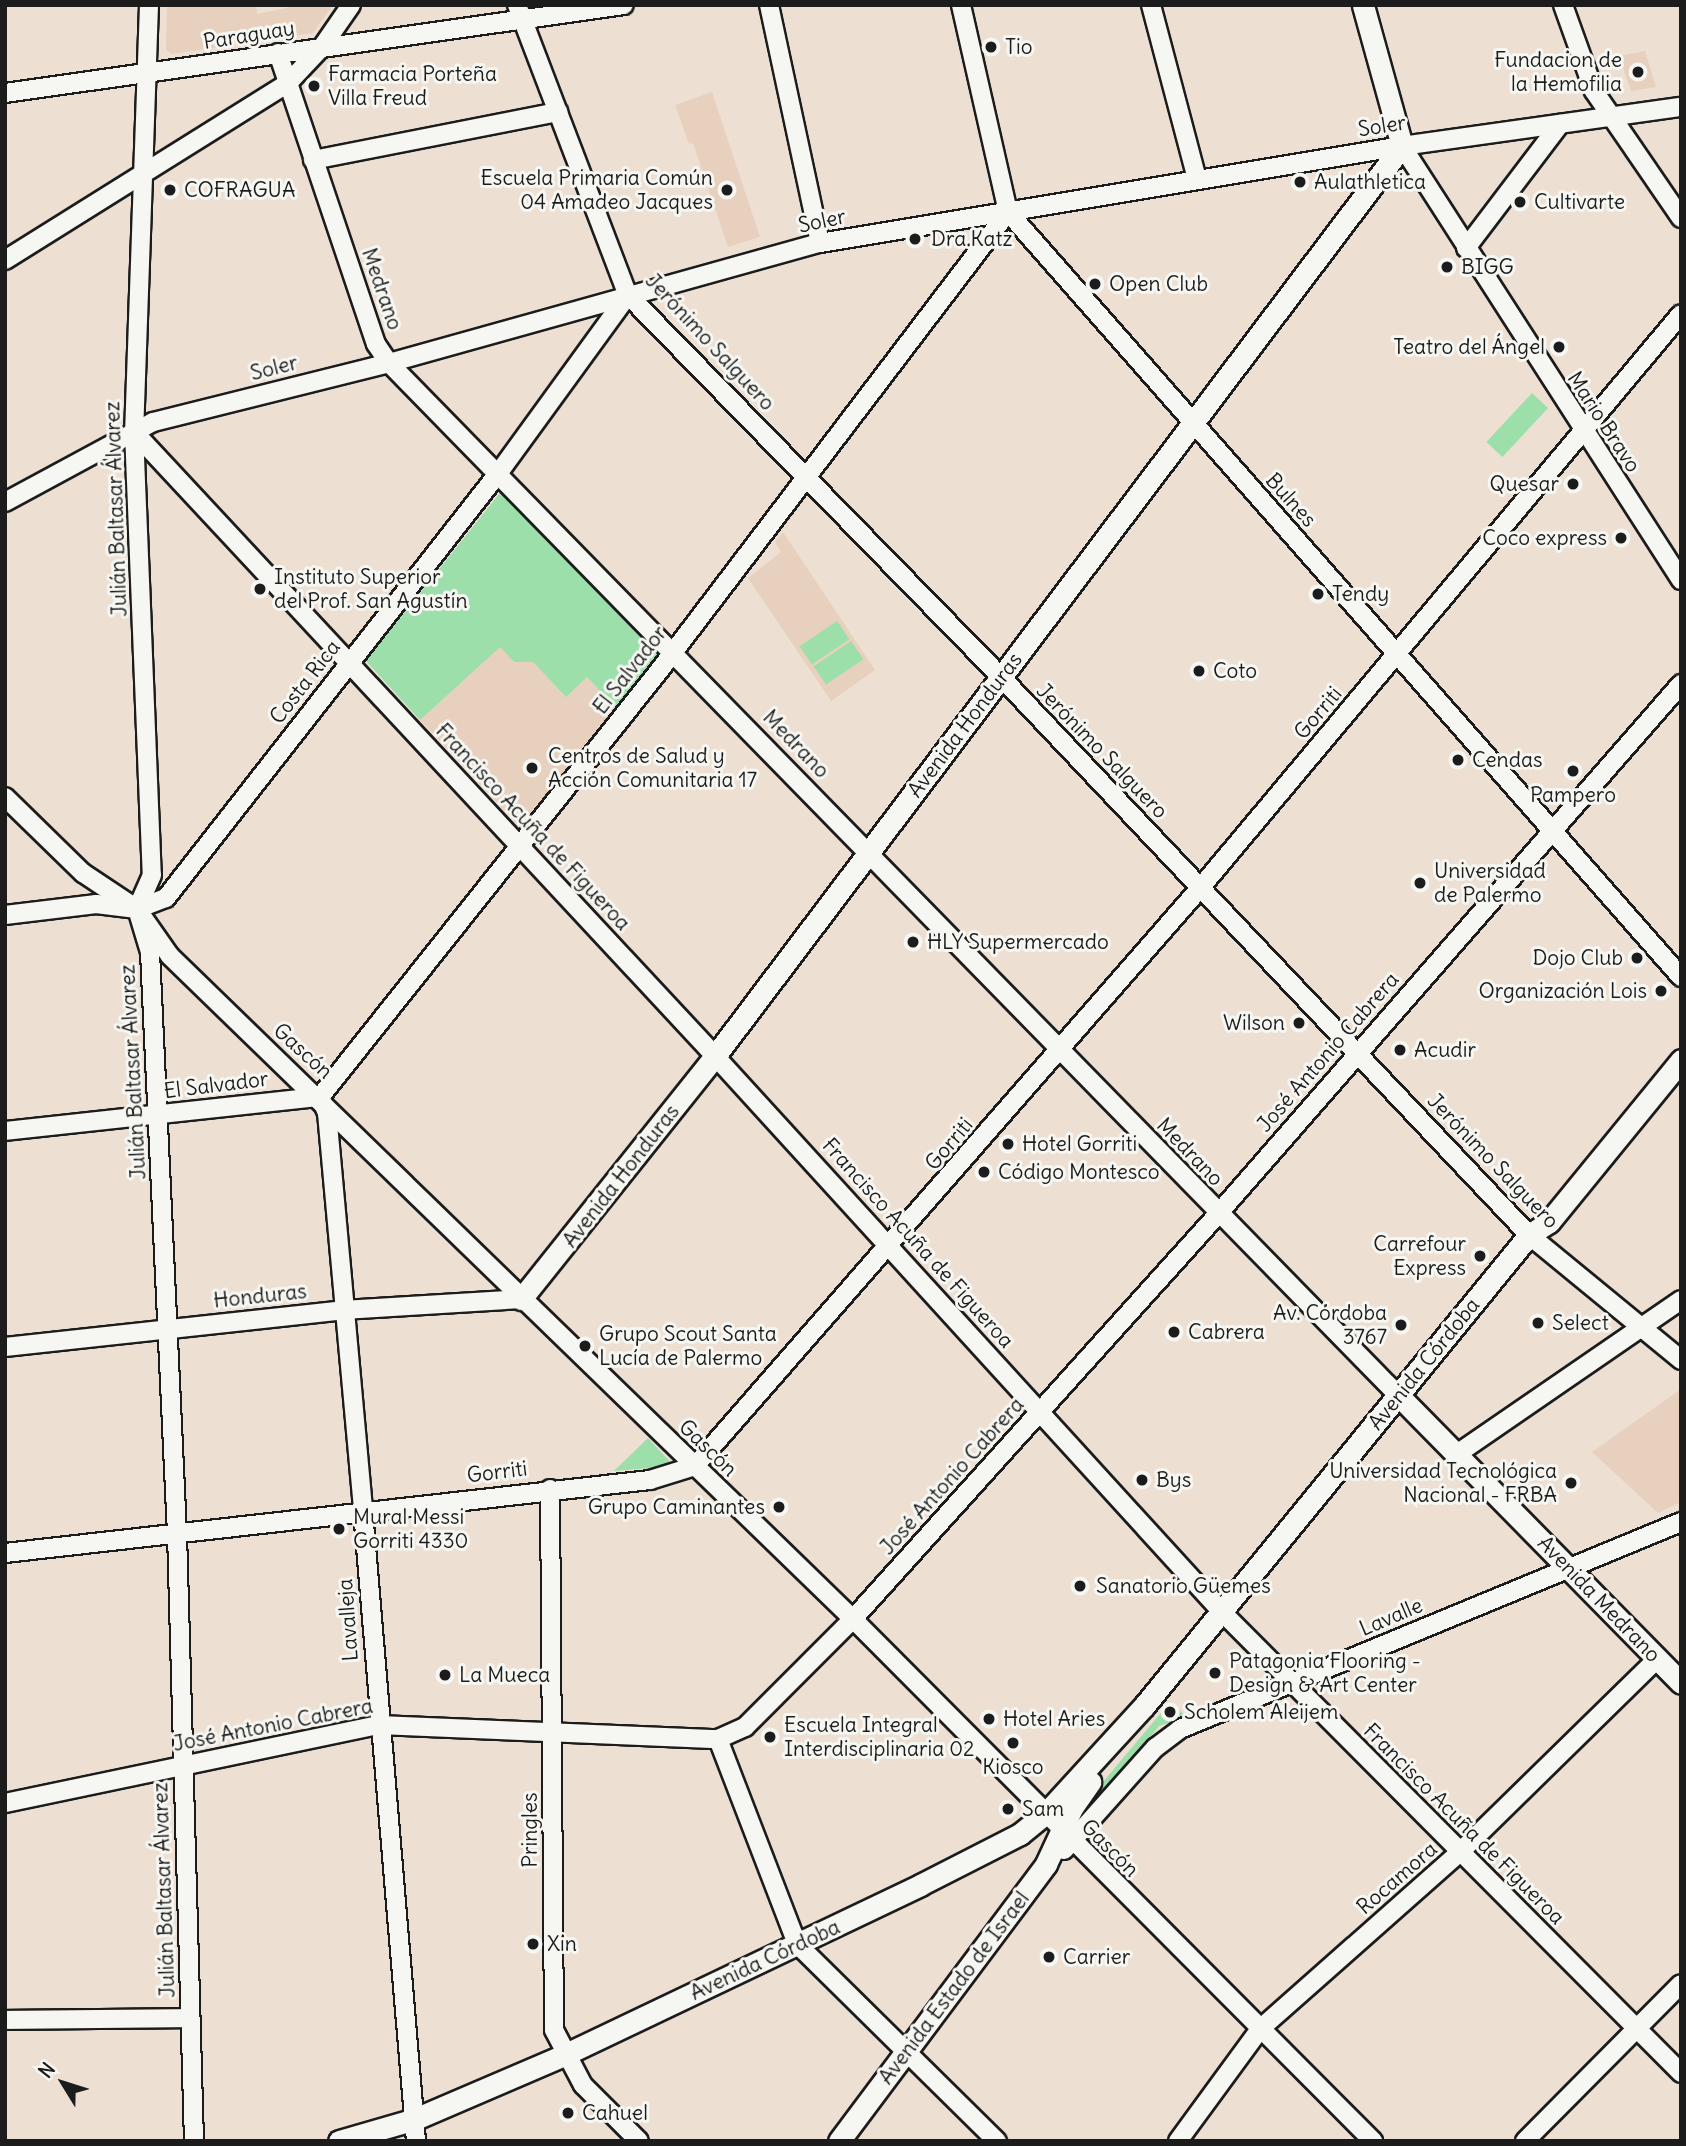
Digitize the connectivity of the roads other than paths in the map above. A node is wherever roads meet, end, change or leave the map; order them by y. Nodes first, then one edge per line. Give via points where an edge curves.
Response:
1 (149, 5) edge
2 (351, 5) edge
3 (624, 5) edge
4 (769, 5) edge
5 (961, 5) edge
6 (1151, 5) edge
7 (1363, 5) edge
8 (1563, 5) edge
9 (520, 12) edge
10 (322, 47) junction
11 (278, 53) junction
12 (145, 74) junction
13 (288, 83) junction
14 (5, 93) edge
15 (1681, 107) edge
16 (558, 112) junction
17 (1610, 117) junction
18 (1560, 124) junction
19 (1402, 146) junction
20 (313, 160) junction
21 (142, 171) junction
22 (1197, 179) junction
23 (1007, 212) junction
24 (1681, 218) edge
25 (820, 243) junction
26 (1466, 248) junction
27 (5, 260) edge
28 (628, 295) junction
29 (1681, 314) edge
30 (389, 363) junction
31 (1194, 425) junction
32 (134, 432) junction
33 (1584, 432) junction
34 (499, 471) junction
35 (807, 476) junction
36 (5, 502) edge
37 (1681, 580) edge
38 (674, 650) junction
39 (1398, 654) junction
40 (349, 663) junction
41 (1001, 677) junction
42 (1681, 684) edge
43 (5, 797) edge
44 (1553, 830) junction
45 (521, 848) junction
46 (869, 853) junction
47 (1201, 887) junction
48 (138, 909) junction
49 (5, 915) edge
50 (1681, 977) edge
51 (1059, 1050) junction
52 (1358, 1053) junction
53 (715, 1056) junction
54 (1681, 1060) edge
55 (320, 1097) junction
56 (157, 1115) junction
57 (5, 1131) edge
58 (1218, 1214) junction
59 (1529, 1235) junction
60 (890, 1247) junction
61 (521, 1299) junction
62 (1681, 1300) edge
63 (343, 1310) junction
64 (1640, 1327) junction
65 (168, 1329) junction
66 (5, 1347) edge
67 (1681, 1360) edge
68 (1399, 1396) junction
69 (1041, 1411) junction
70 (1457, 1454) junction
71 (695, 1466) junction
72 (550, 1489) junction
73 (363, 1510) junction
74 (1681, 1522) edge
75 (177, 1534) junction
76 (5, 1553) edge
77 (1570, 1567) junction
78 (1221, 1611) junction
79 (853, 1619) junction
80 (1657, 1659) junction
81 (1292, 1683) junction
82 (1681, 1683) edge
83 (1144, 1706) junction
84 (379, 1725) junction
85 (553, 1730) junction
86 (718, 1739) junction
87 (183, 1766) junction
88 (5, 1803) edge
89 (1045, 1814) junction
90 (1067, 1837) junction
91 (1459, 1853) junction
92 (797, 1944) junction
93 (1681, 1984) edge
94 (190, 2018) junction
95 (5, 2020) edge
96 (1260, 2029) junction
97 (1636, 2029) junction
98 (906, 2052) junction
99 (564, 2056) junction
100 (1681, 2073) edge
101 (415, 2119) junction
102 (194, 2141) edge
103 (339, 2141) edge
104 (416, 2141) edge
105 (639, 2141) edge
106 (839, 2141) edge
107 (997, 2141) edge
108 (1178, 2141) edge
109 (1373, 2141) edge
110 (1525, 2141) edge

1 - 12 street, Julián Baltasar Álvarez
2 - 10 street
3 - 9 street, Paraguay
4 - 25 street
5 - 23 street, Bulnes
6 - 22 street
7 - 19 main road
8 - 17 street via 1594,91
9 - 10 street, Paraguay
9 - 16 street, Jerónimo Salguero
10 - 11 street, Paraguay
10 - 13 street
11 - 12 street, Paraguay
11 - 13 street, Medrano
12 - 14 street, Paraguay
12 - 21 street, Julián Baltasar Álvarez
13 - 20 street, Medrano
13 - 21 street
15 - 17 street, Soler
16 - 20 street
16 - 28 street, Jerónimo Salguero
17 - 18 street, Soler
17 - 24 street
18 - 19 street, Soler
18 - 26 street
19 - 22 street, Soler
19 - 26 street, Mario Bravo
19 - 31 main road, Avenida Honduras
20 - 30 street, Medrano via 376,344
21 - 27 street
21 - 32 street, Julián Baltasar Álvarez
22 - 23 street, Soler
23 - 25 street, Soler
23 - 31 street, Bulnes
23 - 35 street, El Salvador
25 - 28 street, Soler
26 - 33 street, Mario Bravo
28 - 30 street, Soler
28 - 34 street, Costa Rica
28 - 35 street, Jerónimo Salguero
29 - 33 street, Gorriti
30 - 32 street, Soler via 153,422
30 - 34 street, Medrano
31 - 39 street, Bulnes
31 - 41 main road, Avenida Honduras
32 - 36 street, Soler
32 - 40 street, Francisco Acuña de Figueroa
32 - 48 street, Julián Baltasar Álvarez via 152,875
33 - 37 street, Mario Bravo
33 - 39 street, Gorriti
34 - 38 street, Medrano
34 - 40 street, Costa Rica
35 - 38 street, El Salvador
35 - 41 street, Jerónimo Salguero
38 - 45 street, El Salvador
38 - 46 street, Medrano
39 - 44 street, Bulnes
39 - 47 street, Gorriti
40 - 45 street, Francisco Acuña de Figueroa
40 - 48 street, Costa Rica via 166,898
41 - 46 main road, Avenida Honduras
41 - 47 street, Jerónimo Salguero
42 - 44 street, José Antonio Cabrera
43 - 48 street, Gascón via 91,880
44 - 50 street, Bulnes
44 - 52 street, José Antonio Cabrera
45 - 53 street, Francisco Acuña de Figueroa
45 - 55 street, El Salvador
46 - 51 street, Medrano
46 - 53 main road, Avenida Honduras
47 - 51 street, Gorriti
47 - 52 street, Jerónimo Salguero
48 - 49 street via 96,904
48 - 55 street, Gascón via 170,956
48 - 56 street, Julián Baltasar Álvarez via 150,952
51 - 58 street, Medrano
51 - 60 street, Gorriti
52 - 58 street, José Antonio Cabrera
52 - 59 street, Jerónimo Salguero
53 - 60 street, Francisco Acuña de Figueroa
53 - 61 main road, Avenida Honduras
54 - 59 main road, Avenida Córdoba via 1549,1222
55 - 56 street, El Salvador
55 - 61 street, Gascón
55 - 63 street, Lavalleja via 327,1113
56 - 57 street, El Salvador
56 - 65 street, Julián Baltasar Álvarez
58 - 68 street, Medrano
58 - 69 street, José Antonio Cabrera
59 - 64 street, Jerónimo Salguero
59 - 68 main road, Avenida Córdoba
60 - 69 street, Francisco Acuña de Figueroa
60 - 71 street, Gorriti
61 - 63 street, Honduras
61 - 71 street, Gascón
62 - 64 street
63 - 65 street, Honduras
63 - 73 street, Lavalleja
64 - 67 street, Jerónimo Salguero
64 - 70 street
65 - 66 street, Honduras
65 - 75 street, Julián Baltasar Álvarez
68 - 70 main road, Avenida Medrano
68 - 78 main road, Avenida Córdoba
69 - 78 street, Francisco Acuña de Figueroa
69 - 79 street, José Antonio Cabrera
70 - 77 main road, Avenida Medrano
71 - 72 street, Gorriti via 650,1480
71 - 79 street, Gascón
72 - 73 street, Gorriti
72 - 85 street, Pringles
73 - 75 street, Gorriti
73 - 84 street, Lavalleja
74 - 77 street, Lavalle
75 - 76 street, Gorriti
75 - 87 street, Julián Baltasar Álvarez
77 - 80 main road, Avenida Medrano
77 - 81 street, Lavalle
78 - 81 street, Francisco Acuña de Figueroa
78 - 83 main road, Avenida Córdoba
79 - 86 street, José Antonio Cabrera via 745,1727
79 - 89 street, Gascón
80 - 82 main road, Avenida Medrano
80 - 91 street, Rocamora
81 - 90 street, Lavalle via 1164,1739
81 - 91 street, Francisco Acuña de Figueroa
83 - 89 main road, Avenida Córdoba
83 - 90 main road, Avenida Córdoba
84 - 85 street, José Antonio Cabrera
84 - 87 street, José Antonio Cabrera
84 - 101 street, Lavalleja
85 - 86 street, José Antonio Cabrera
85 - 99 street, Pringles via 553,2015
86 - 92 street
87 - 88 street, José Antonio Cabrera
87 - 94 street, Julián Baltasar Álvarez
89 - 90 street, Gascón
89 - 92 main road, Avenida Córdoba via 1020,1834
90 - 96 street, Gascón
90 - 98 main road, Avenida Estado de Israel
91 - 96 street, Rocamora
91 - 97 street, Francisco Acuña de Figueroa
92 - 98 street
92 - 99 main road, Avenida Córdoba
93 - 97 street
94 - 95 street
94 - 102 street, Julián Baltasar Álvarez
96 - 108 street, Rocamora
96 - 109 street, Gascón
97 - 100 street, Francisco Acuña de Figueroa
97 - 110 street
98 - 106 main road, Avenida Estado de Israel
98 - 107 street
99 - 101 main road, Avenida Córdoba
99 - 105 street, Pringles via 583,2085
101 - 103 main road, Avenida Córdoba
101 - 104 street, Lavalleja

